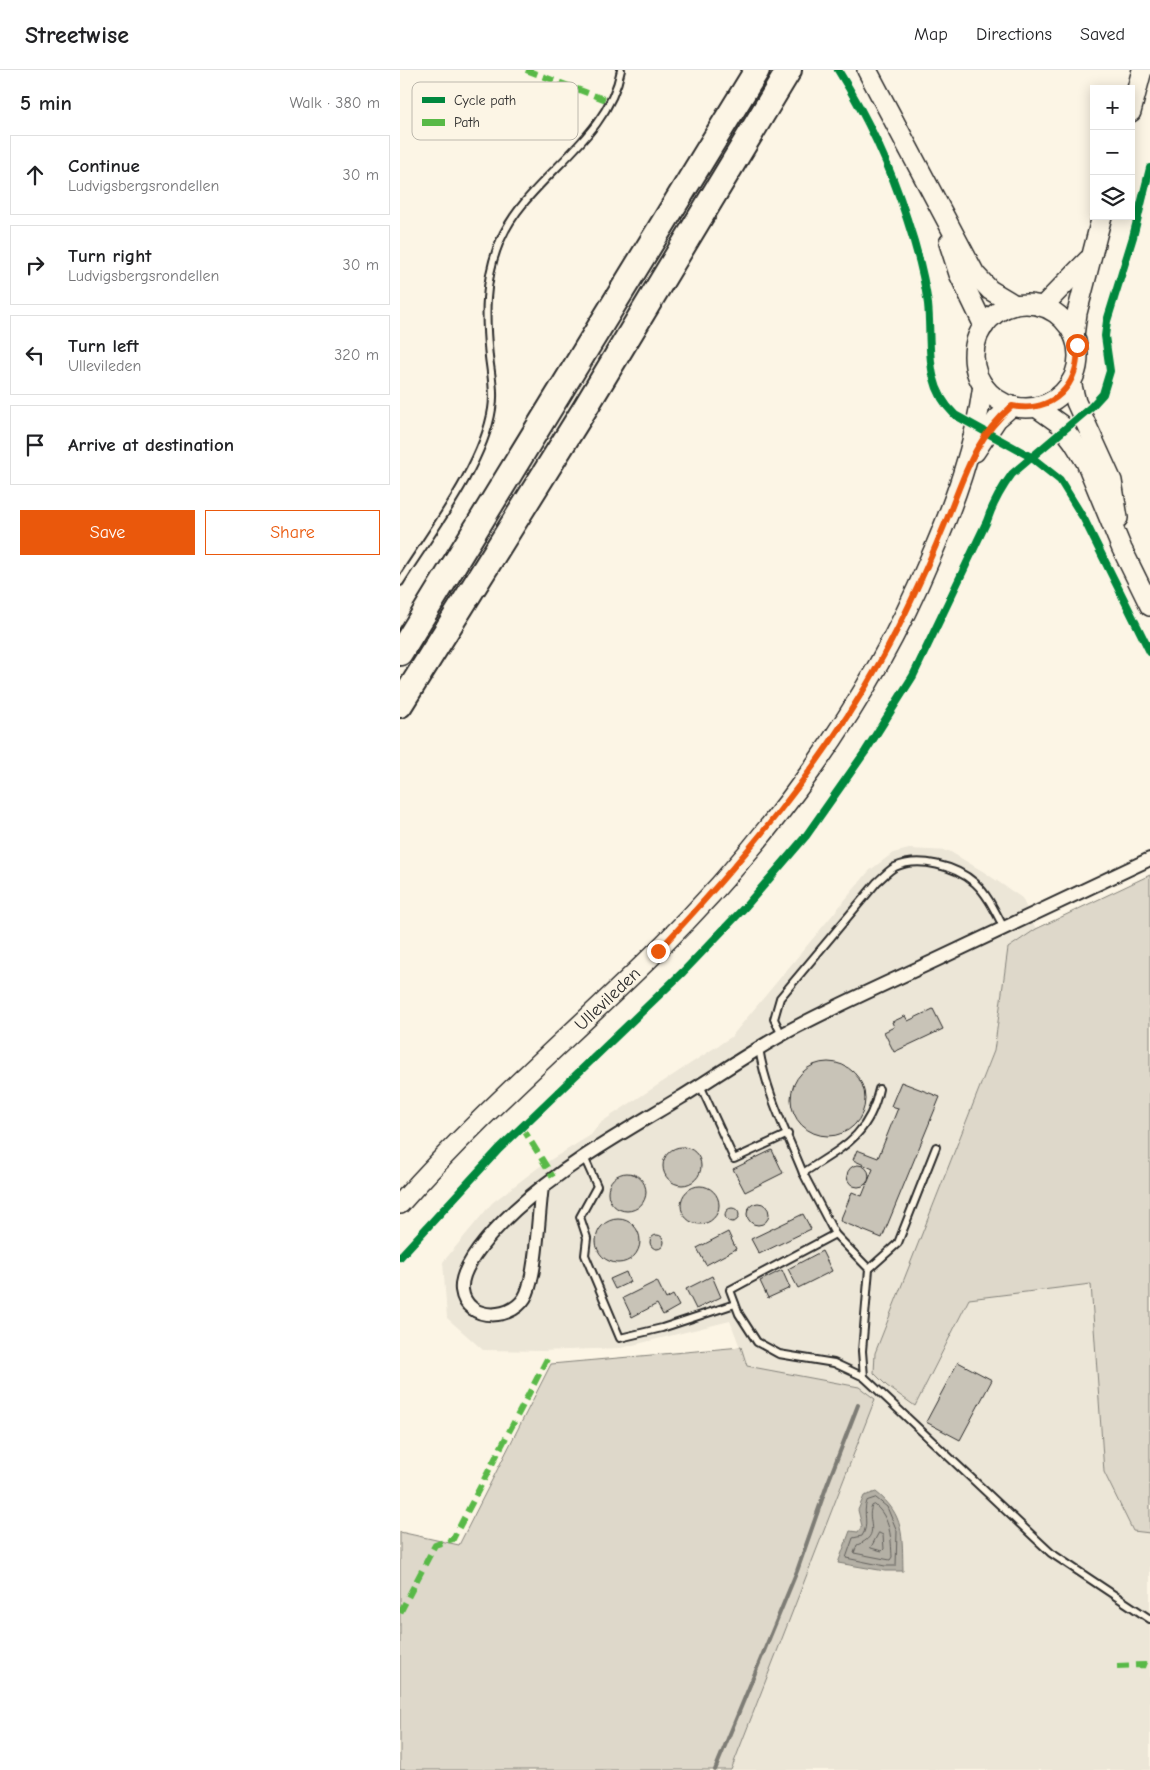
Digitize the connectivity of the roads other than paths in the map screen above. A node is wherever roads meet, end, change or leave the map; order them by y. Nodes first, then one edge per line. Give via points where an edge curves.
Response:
1 (620, 70) edge
2 (758, 70) edge
3 (789, 70) edge
4 (867, 70) edge
5 (1142, 70) edge
6 (1135, 97) edge
7 (939, 206) junction
8 (1101, 220) edge
9 (1091, 257) junction
10 (1015, 305) junction
11 (1043, 306) junction
12 (984, 326) junction
13 (1074, 336) junction
14 (1071, 382) junction
15 (983, 385) junction
16 (1012, 406) junction
17 (1036, 407) junction
18 (968, 464) junction
19 (1125, 554) junction
20 (400, 582) edge
21 (1150, 594) edge
22 (1150, 606) edge
23 (400, 653) edge
24 (400, 706) edge
25 (1150, 859) edge
26 (1004, 928) junction
27 (782, 1035) junction
28 (759, 1048) junction
29 (700, 1085) junction
30 (879, 1089) dead end
31 (788, 1134) junction
32 (936, 1147) dead end
33 (584, 1157) junction
34 (803, 1173) junction
35 (542, 1187) junction
36 (400, 1204) edge
37 (835, 1234) junction
38 (869, 1269) junction
39 (735, 1304) junction
40 (864, 1377) junction
41 (1150, 1619) edge

1 - 20 lane via 609,101 593,127 516,212 500,241 490,270 486,298 493,389 487,429 469,472
2 - 23 highway
3 - 24 highway via 584,410
4 - 7 main road
5 - 6 main road
7 - 10 main road via 975,274 990,290
7 - 12 main road via 959,274
8 - 9 main road
9 - 11 main road
9 - 13 main road
10 - 11 main road
10 - 12 main road via 997,312
11 - 13 main road via 1059,315
12 - 15 main road via 974,355
13 - 14 main road via 1078,364
14 - 17 main road via 1053,401
14 - 19 main road via 1076,402 1112,481
15 - 16 main road via 995,398
15 - 18 main road, Ullevileden
16 - 17 main road
16 - 18 main road, Ullevileden via 997,419
17 - 19 main road via 1060,424 1074,441
18 - 36 main road, Ullevileden via 918,589 881,660 838,730 777,816 658,951 471,1128
19 - 21 main road
19 - 22 main road
25 - 26 street
26 - 27 street
26 - 27 lane via 986,896 962,875 930,864 906,864 894,868 877,882 780,998 774,1019
27 - 28 street
28 - 29 street
28 - 31 lane via 772,1102
29 - 31 lane via 734,1159
29 - 33 street
30 - 34 lane via 868,1123 850,1143
31 - 34 lane
32 - 38 lane via 898,1243
33 - 35 street
33 - 39 lane via 597,1186 580,1217 587,1238 585,1255 620,1338
34 - 37 lane
35 - 35 street via 512,1212 480,1247 467,1270 462,1288 466,1302 473,1309 495,1315 512,1311 522,1303 530,1283
37 - 38 lane
37 - 39 lane via 730,1290
38 - 40 lane via 862,1352
39 - 40 lane via 756,1342 779,1354 834,1363
40 - 41 lane via 1051,1553

